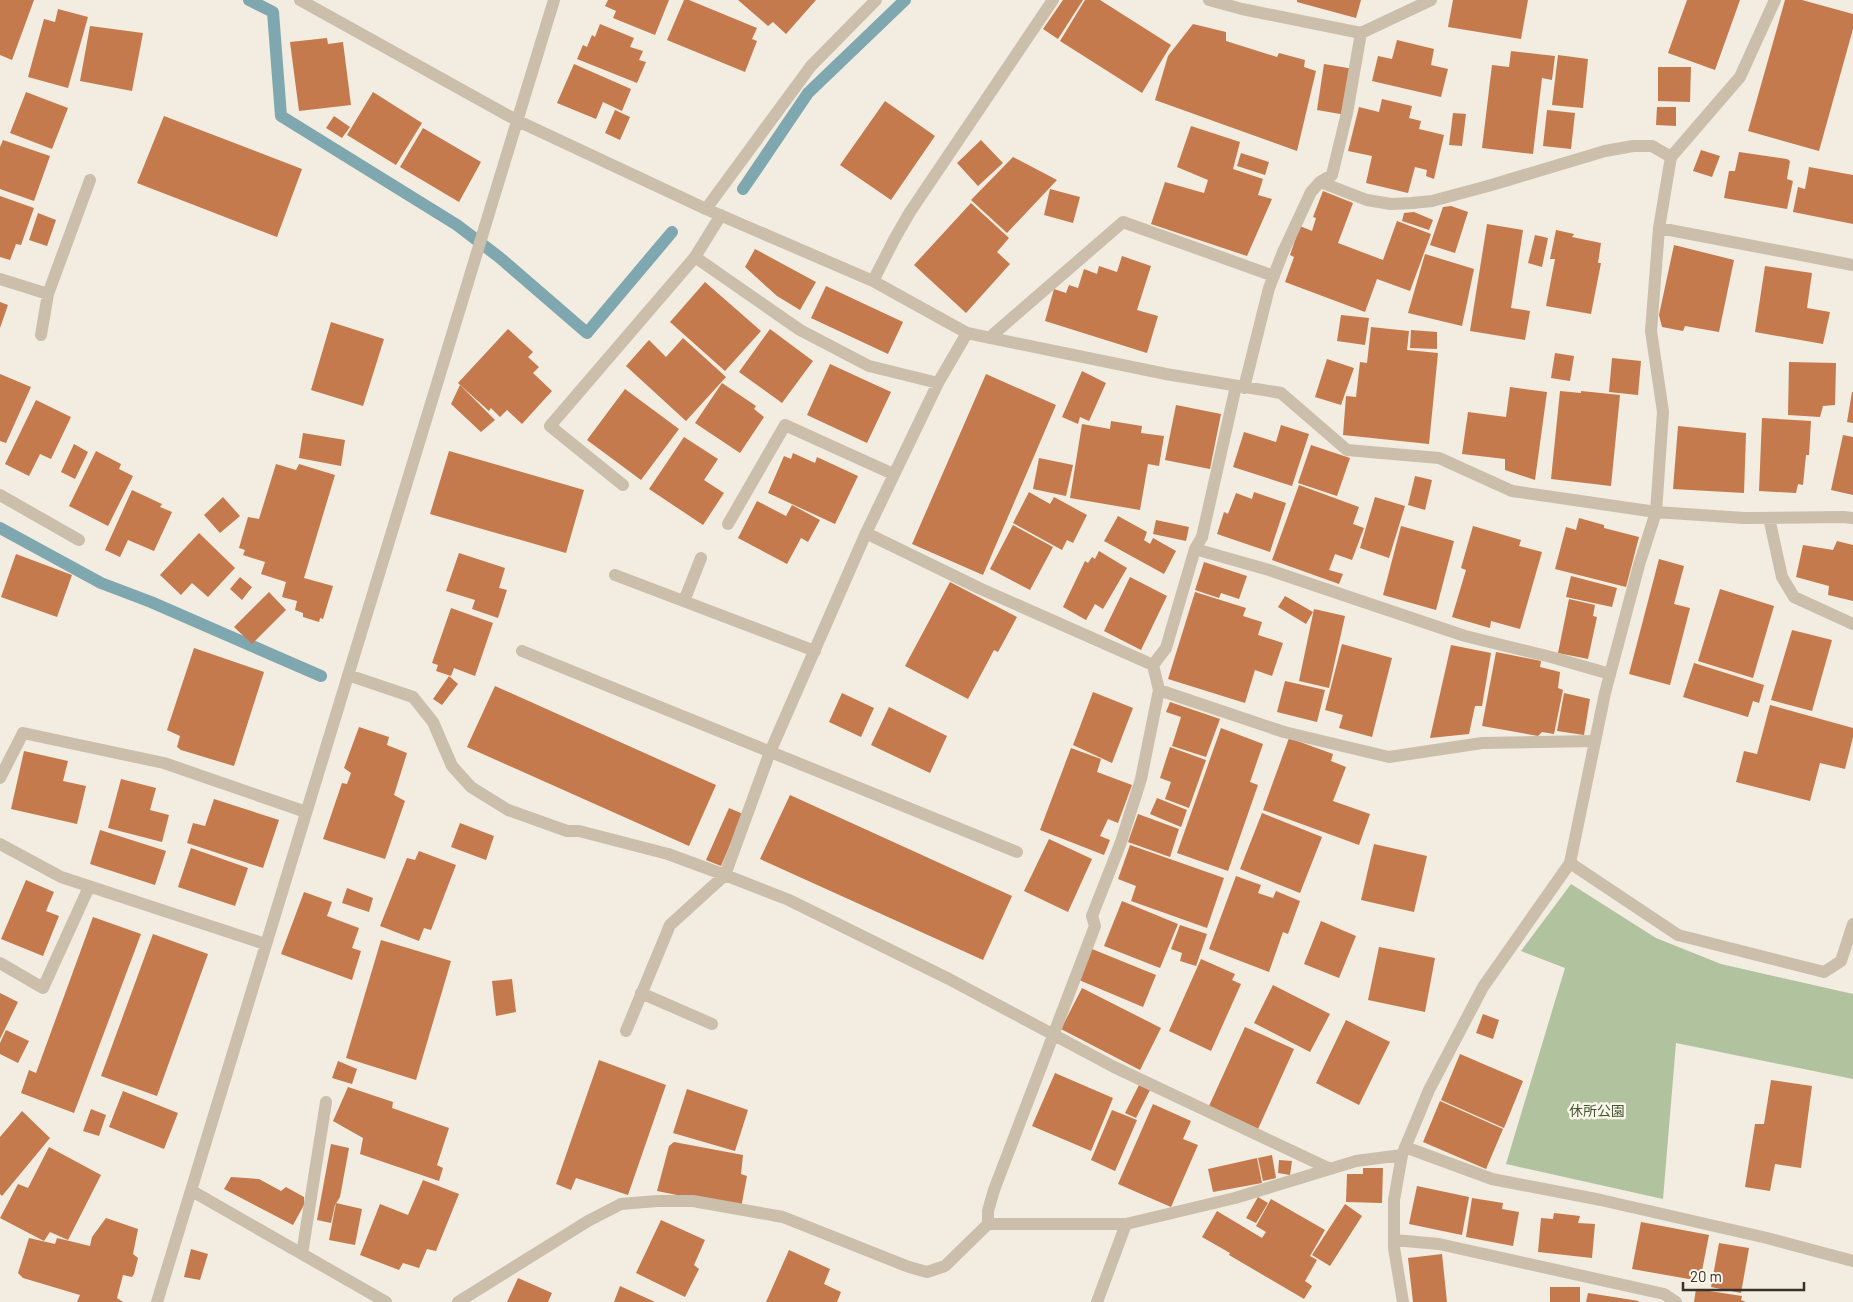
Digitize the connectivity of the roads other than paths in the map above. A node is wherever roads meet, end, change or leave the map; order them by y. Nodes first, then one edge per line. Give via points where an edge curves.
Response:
1 (300, 0) edge
2 (554, 0) edge
3 (876, 0) edge
4 (1053, 0) edge
5 (1209, 0) edge
6 (1431, 0) edge
7 (1775, 0) edge
8 (1361, 33) junction
9 (518, 121) junction
10 (1671, 157) junction
11 (90, 180) dead end
12 (1320, 182) junction
13 (706, 209) junction
14 (721, 215) junction
15 (1659, 228) junction
16 (695, 257) junction
17 (1853, 265) edge
18 (1274, 276) junction
19 (0, 279) edge
20 (874, 281) junction
21 (48, 294) junction
22 (967, 333) junction
23 (41, 335) dead end
24 (989, 338) junction
25 (938, 382) junction
26 (1240, 387) junction
27 (893, 474) junction
28 (623, 485) dead end
29 (0, 495) edge
30 (1656, 512) junction
31 (1769, 518) junction
32 (1853, 518) edge
33 (728, 524) dead end
34 (866, 533) junction
35 (79, 540) dead end
36 (1195, 549) junction
37 (701, 558) dead end
38 (615, 575) dead end
39 (684, 601) junction
40 (1853, 624) edge
41 (522, 651) dead end
42 (815, 651) junction
43 (1153, 665) junction
44 (1610, 674) junction
45 (348, 675) junction
46 (1159, 690) junction
47 (1595, 741) junction
48 (770, 752) junction
49 (0, 778) edge
50 (306, 812) junction
51 (0, 844) edge
52 (1017, 852) dead end
53 (1570, 863) junction
54 (725, 875) junction
55 (89, 887) junction
56 (1853, 924) edge
57 (265, 944) junction
58 (0, 963) edge
59 (641, 993) junction
60 (712, 1024) dead end
61 (626, 1031) dead end
62 (1053, 1036) junction
63 (326, 1102) dead end
64 (1404, 1151) junction
65 (1330, 1169) junction
66 (192, 1191) junction
67 (988, 1224) junction
68 (1126, 1224) junction
69 (1394, 1240) junction
70 (302, 1254) junction
71 (1853, 1261) edge
72 (157, 1302) edge
73 (386, 1302) edge
74 (458, 1302) edge
75 (1097, 1302) edge
76 (1403, 1302) edge
77 (1676, 1302) edge

1 - 9 street
2 - 9 street
3 - 13 street via 811,66
4 - 20 street via 910,212
5 - 8 street
6 - 8 street
7 - 10 street via 1740,77
8 - 12 street via 1332,175
9 - 13 street
9 - 45 street
10 - 12 street via 1652,146 1633,146 1605,151 1432,201 1412,203 1366,200
10 - 15 street
11 - 21 street
12 - 18 street via 1311,192 1294,225
13 - 14 street
14 - 16 street
14 - 20 street
15 - 17 street
15 - 30 street via 1651,331 1662,412
16 - 25 street via 800,330 869,366
16 - 28 street via 550,426
18 - 24 street via 1123,222
18 - 26 street
19 - 21 street
20 - 22 street
21 - 23 street
22 - 24 street
22 - 25 street
24 - 26 street
25 - 27 street
26 - 30 street via 1281,393 1347,450 1439,458 1512,491
26 - 36 street via 1202,538
27 - 33 street via 786,425
27 - 34 street
29 - 35 street
30 - 31 street
30 - 44 street
31 - 32 street
31 - 40 street via 1782,577 1794,597
34 - 42 street
34 - 43 street via 979,588
36 - 43 street via 1166,648
36 - 44 street via 1278,573 1466,636
37 - 39 street
38 - 39 street
39 - 42 street
41 - 48 street
42 - 48 street
43 - 46 street
44 - 47 street
45 - 50 street
45 - 54 street via 413,697 433,722 452,766 471,787 508,810 567,831 579,831 668,854
46 - 47 street via 1284,732 1389,757 1482,743
46 - 62 street via 1141,779 1092,916 1095,926
47 - 53 street
48 - 52 street
48 - 54 street
49 - 50 street via 23,733 164,763
50 - 57 street
51 - 55 street via 61,877
53 - 56 street via 1678,934 1824,972 1841,961
53 - 64 street via 1483,987 1429,1090
54 - 59 street via 670,924
54 - 62 street via 855,932
55 - 57 street
55 - 58 street via 43,988
57 - 66 street
59 - 60 street
59 - 61 street
62 - 65 street
62 - 67 street via 994,1190
63 - 70 street
64 - 65 street
64 - 69 street via 1394,1200
64 - 71 street via 1492,1179 1601,1200
65 - 68 street via 1235,1198
66 - 70 street
66 - 72 street
67 - 68 street
67 - 74 street via 946,1266 927,1272 909,1268 783,1217 693,1201 621,1204
68 - 75 street
69 - 76 street
69 - 77 street via 1439,1244 1664,1294
70 - 73 street

